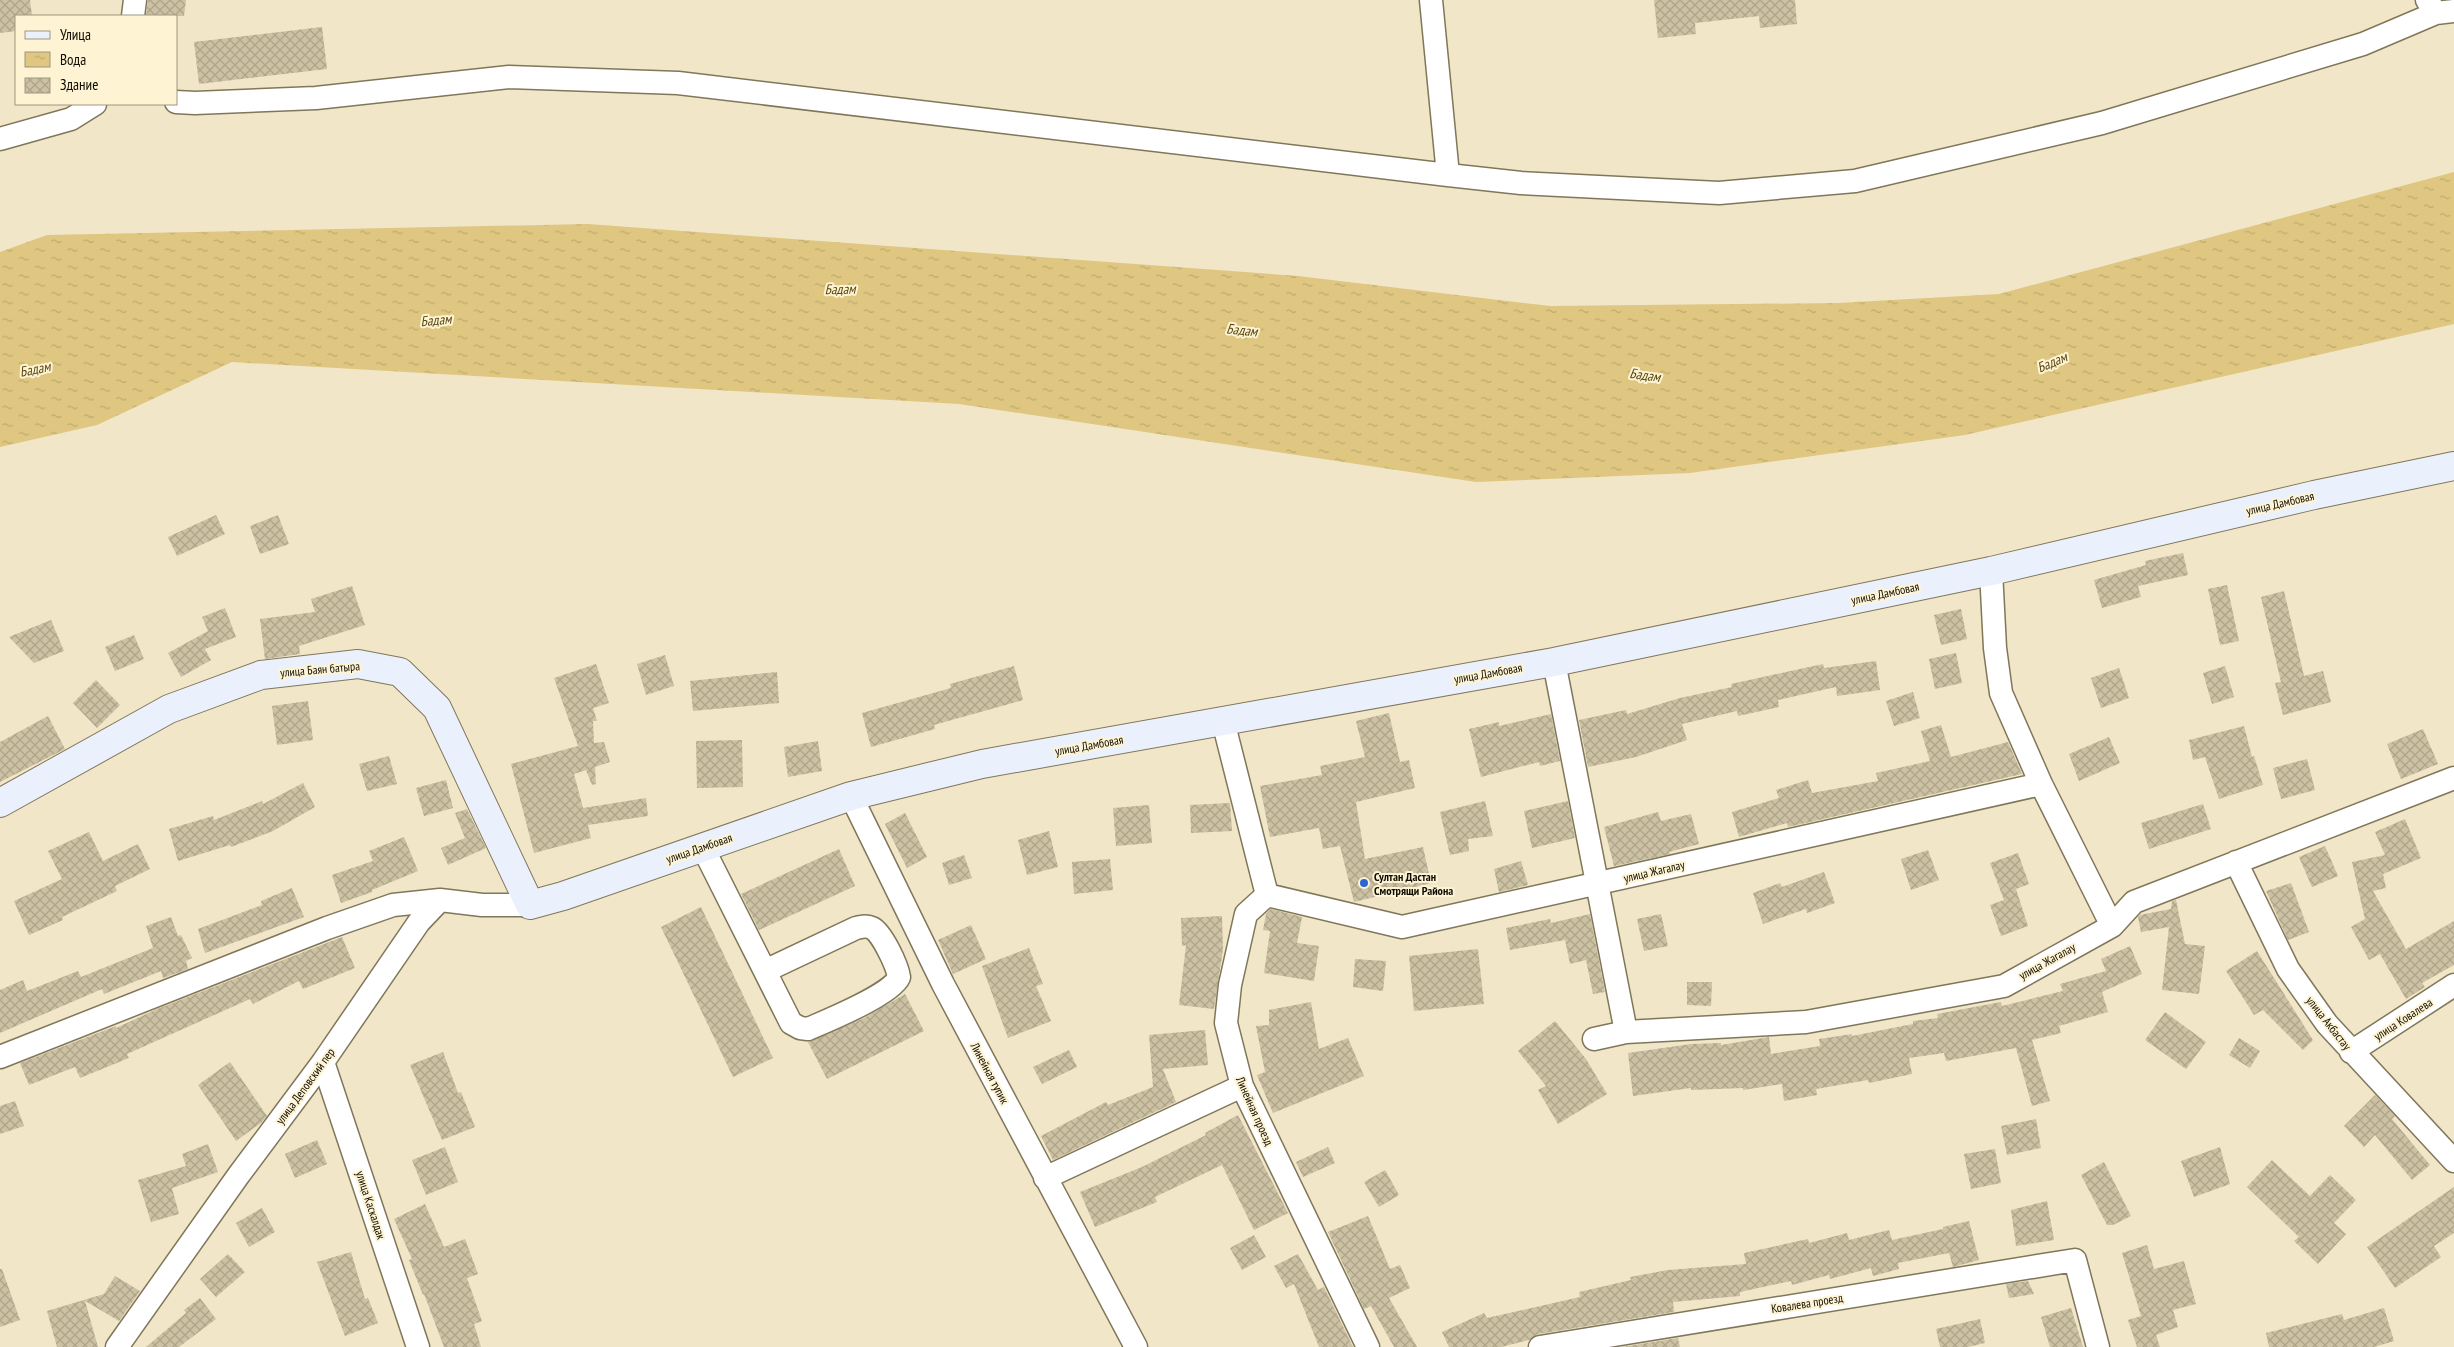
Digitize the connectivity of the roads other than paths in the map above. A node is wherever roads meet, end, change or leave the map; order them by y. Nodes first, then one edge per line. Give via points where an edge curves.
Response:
1 (135, 0) edge
2 (1430, 0) edge
3 (2439, 8) edge
4 (133, 15) edge
5 (178, 102) edge
6 (93, 105) edge
7 (0, 139) edge
8 (1448, 175) junction
9 (2454, 466) edge
10 (1991, 571) junction
11 (1554, 662) junction
12 (1223, 721) junction
13 (2454, 778) edge
14 (2041, 784) junction
15 (851, 796) junction
16 (0, 803) edge
17 (702, 846) junction
18 (2236, 862) junction
19 (1598, 883) junction
20 (1267, 896) junction
21 (440, 900) junction
22 (530, 905) junction
23 (2112, 926) junction
24 (765, 971) junction
25 (2454, 985) edge
26 (1626, 1032) junction
27 (1594, 1039) dead end
28 (2351, 1052) junction
29 (0, 1057) edge
30 (323, 1062) junction
31 (1242, 1086) junction
32 (2454, 1161) edge
33 (1046, 1178) junction
34 (118, 1347) edge
35 (418, 1347) edge
36 (1136, 1347) edge
37 (1368, 1347) edge
38 (1540, 1347) edge
39 (2098, 1347) edge

1 - 4 street
2 - 8 street
3 - 8 street via 2363,44 2102,123 1855,181 1719,192 1521,184
5 - 8 street via 316,98 508,77 678,83
6 - 7 street via 70,119
9 - 10 street, улица Дамбовая via 2314,495
10 - 11 street, улица Дамбовая
10 - 14 street via 1995,648 2002,693
11 - 12 street, улица Дамбовая
11 - 19 street
12 - 15 street, улица Дамбовая via 982,764
12 - 20 street
13 - 18 street, улица Жагалау
14 - 19 street, улица Жагалау
14 - 23 street
15 - 17 street, улица Дамбовая
15 - 33 street, Линейная тупик via 943,984
16 - 22 street, улица Баян батыра via 169,709 261,674 358,664 400,672 437,708
17 - 22 street, улица Дамбовая
17 - 24 street
18 - 23 street, улица Жагалау via 2134,902
18 - 28 street, улица Акбастау via 2288,969
19 - 20 street, улица Жагалау via 1402,927
19 - 26 street
20 - 31 street, Линейная проезд via 1246,914 1230,985 1226,1023
21 - 22 street via 482,905
21 - 29 street via 392,905 327,928
21 - 30 street, улица Деповский пер via 419,922
23 - 26 street, улица Жагалау via 2004,986 1806,1022
24 - 24 street via 791,1023 808,1029 884,992 897,983 899,977 887,948 874,928 866,926
25 - 28 street, улица Ковалева
26 - 27 street, улица Жагалау
28 - 32 street, улица Акбастау
30 - 34 street, улица Деповский пер
30 - 35 street, улица Каскалдак
31 - 33 street
31 - 37 street, Линейная проезд
33 - 36 street, Линейная тупик
38 - 39 street, Ковалева проезд via 2075,1260

